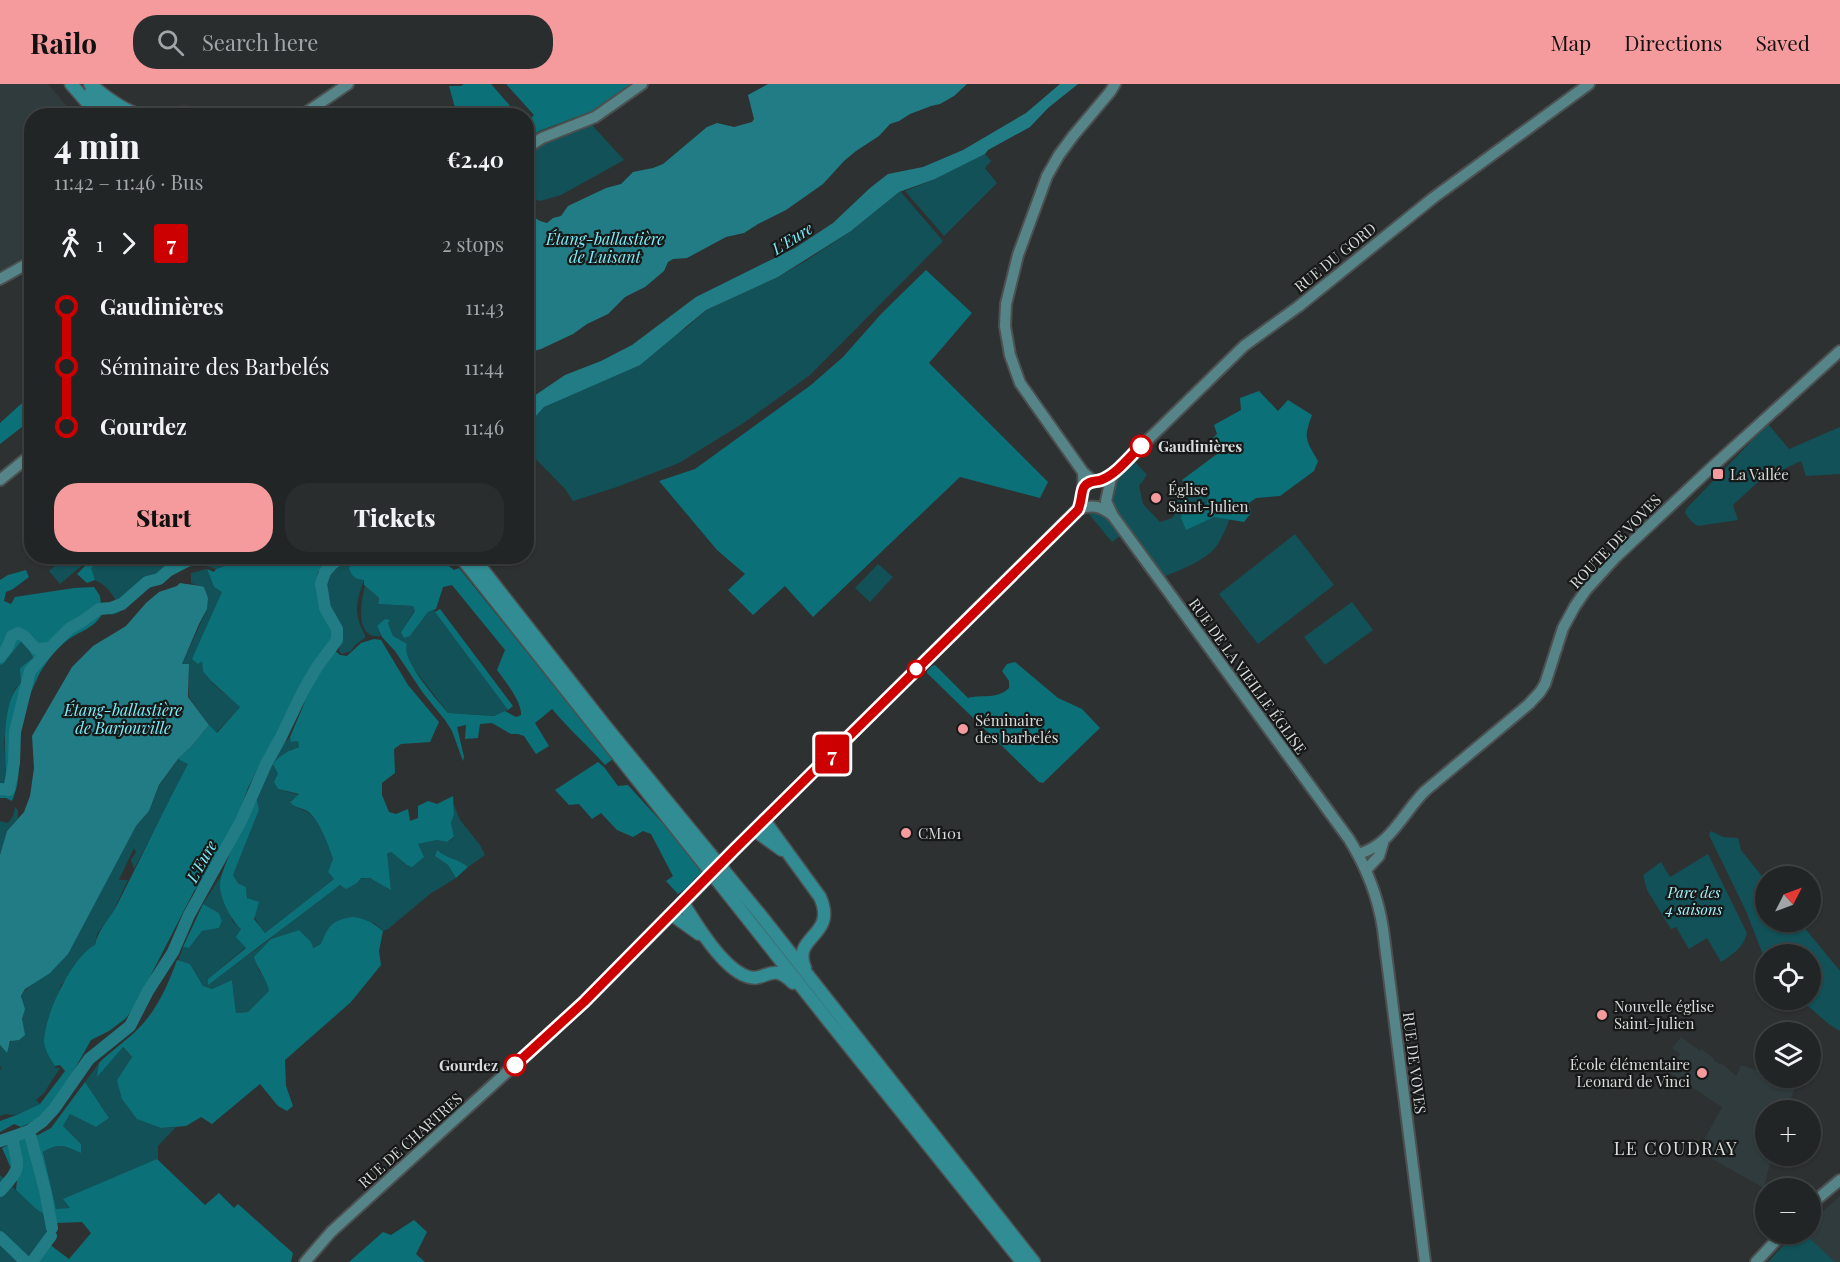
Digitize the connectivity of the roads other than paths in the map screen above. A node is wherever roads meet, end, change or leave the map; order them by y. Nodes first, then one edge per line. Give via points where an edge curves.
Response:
1 (71, 84) edge
2 (85, 84) edge
3 (90, 84) edge
4 (348, 84) edge
5 (642, 84) edge
6 (1115, 84) edge
7 (1588, 84) edge
8 (92, 108) edge
9 (105, 108) edge
10 (126, 108) edge
11 (313, 108) edge
12 (534, 143) edge
13 (24, 267) edge
14 (0, 279) edge
15 (1840, 351) edge
16 (24, 460) edge
17 (0, 480) edge
18 (1095, 494) junction
19 (471, 564) edge
20 (644, 782) junction
21 (764, 820) junction
22 (754, 830) junction
23 (1383, 843) junction
24 (788, 854) junction
25 (1358, 854) junction
26 (1366, 870) junction
27 (683, 903) junction
28 (671, 914) junction
29 (763, 918) junction
30 (705, 938) junction
31 (763, 938) junction
32 (810, 938) junction
33 (766, 974) junction
34 (807, 975) junction
35 (827, 1019) junction
36 (1840, 1179) edge
37 (1821, 1195) edge
38 (1773, 1244) edge
39 (305, 1262) edge
40 (1022, 1262) edge
41 (1034, 1262) edge
42 (1425, 1262) edge
43 (1756, 1262) edge

1 - 8 main road
2 - 9 main road
3 - 10 main road
4 - 11 main road
5 - 12 main road via 595,117
6 - 18 main road via 1047,176 1018,255 1006,304 1010,355 1020,383
7 - 18 main road, RUE DU GORD via 1433,198 1244,346
13 - 14 main road
15 - 23 main road, ROUTE DE VOVES via 1616,557 1575,606 1540,692 1415,801
16 - 17 main road
18 - 21 main road, RUE DE CHARTRES
18 - 25 main road, RUE DE LA VIEILLE ÉGLISE
19 - 20 main road
20 - 29 main road
20 - 31 main road
21 - 22 main road, RUE DE CHARTRES
21 - 24 main road
22 - 24 main road
22 - 27 main road, RUE DE CHARTRES, bridge
23 - 25 main road
23 - 26 main road via 1379,856
24 - 32 main road via 823,904 823,924
25 - 26 main road, RUE DE VOVES
26 - 42 main road, RUE DE VOVES via 1383,929
27 - 28 main road, RUE DE CHARTRES
27 - 30 main road
28 - 30 main road
28 - 39 main road, RUE DE CHARTRES via 584,1002 331,1232
29 - 32 main road via 789,941
29 - 34 main road
30 - 33 main road via 744,975 753,978
31 - 33 main road via 770,960
31 - 35 main road
32 - 34 main road via 801,959
33 - 35 main road via 783,975
34 - 41 main road
35 - 40 main road
36 - 37 main road
38 - 43 main road

